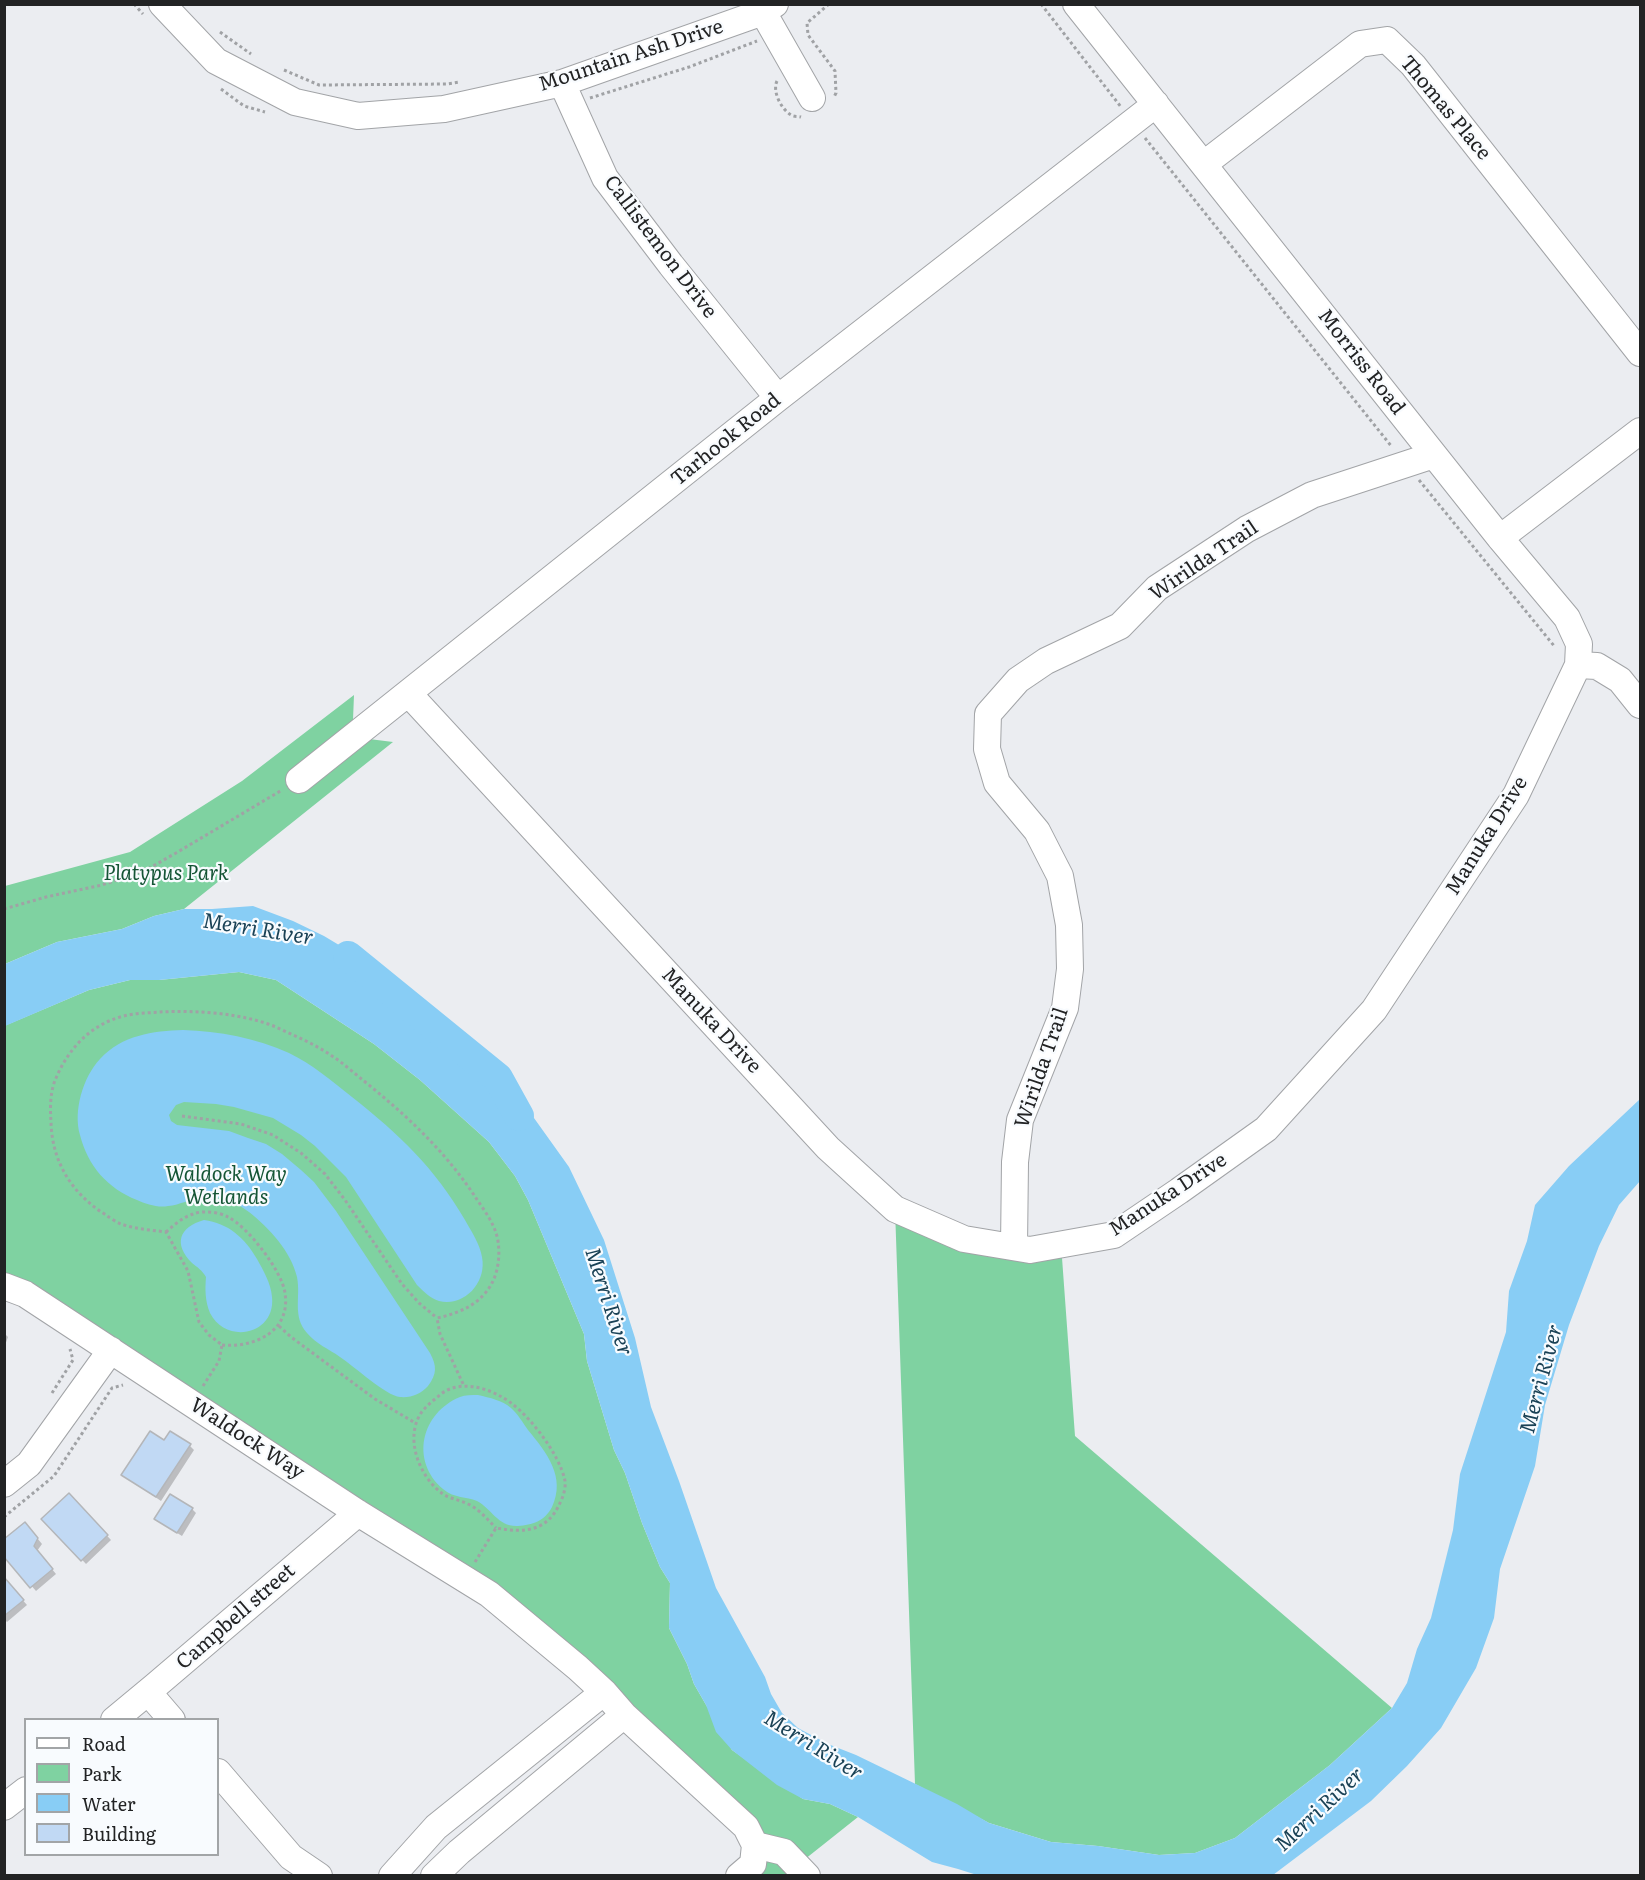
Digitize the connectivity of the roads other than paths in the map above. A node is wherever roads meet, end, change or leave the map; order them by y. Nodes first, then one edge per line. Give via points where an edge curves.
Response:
1 (162, 4) edge
2 (1076, 4) edge
3 (769, 8) edge
4 (562, 83) junction
5 (812, 98) dead end
6 (1156, 104) junction
7 (1204, 164) junction
8 (1641, 353) edge
9 (778, 398) junction
10 (1641, 431) edge
11 (1434, 455) junction
12 (1500, 538) junction
13 (1577, 668) junction
14 (408, 693) junction
15 (1641, 705) edge
16 (299, 780) road end
17 (1014, 1247) junction
18 (4, 1286) edge
19 (111, 1350) junction
20 (4, 1484) edge
21 (358, 1513) junction
22 (148, 1692) junction
23 (604, 1692) junction
24 (624, 1715) junction
25 (115, 1718) edge
26 (171, 1718) edge
27 (219, 1773) edge
28 (24, 1792) edge
29 (4, 1807) edge
30 (755, 1845) junction
31 (319, 1875) edge
32 (392, 1875) edge
33 (434, 1875) edge
34 (739, 1875) edge
35 (807, 1875) edge

1 - 4 street, Mountain Ash Drive via 216,61 295,102 358,116 444,109
2 - 6 street, Morriss Road
3 - 4 street, Mountain Ash Drive
3 - 5 street
4 - 9 street, Callistemon Drive via 605,178
6 - 7 street, Morriss Road
6 - 9 street, Tarhook Road
7 - 8 street, Thomas Place via 1360,44 1387,40 1413,65
7 - 11 street, Morriss Road
9 - 14 street, Tarhook Road
10 - 12 street
11 - 12 street, Morriss Road
11 - 17 street, Wirilda Trail via 1312,495 1247,529 1157,588 1120,626 1047,661 1018,680 988,714 987,749 998,783 1037,831 1060,876 1069,925 1070,969 1065,1008 1020,1120 1015,1162
12 - 13 street, Morriss Road via 1567,618 1579,644
13 - 15 street via 1597,666 1620,680
13 - 17 street, Manuka Drive via 1516,795 1374,1010 1266,1129 1114,1235 1030,1250
14 - 16 street, Tarhook Road
14 - 17 street, Manuka Drive via 828,1148 894,1209 964,1239
18 - 19 street, Waldock Way via 25,1294
19 - 20 street via 29,1464
19 - 21 street, Waldock Way
21 - 22 street, Campbell street
21 - 23 street, Waldock Way via 489,1594
22 - 25 street, Campbell street
22 - 26 street
23 - 24 street, Waldock Way
23 - 32 street via 436,1827
24 - 30 street, Waldock Way via 746,1827
24 - 33 street
27 - 31 street via 291,1857
28 - 29 street
30 - 34 street via 753,1864
30 - 35 street via 784,1852

